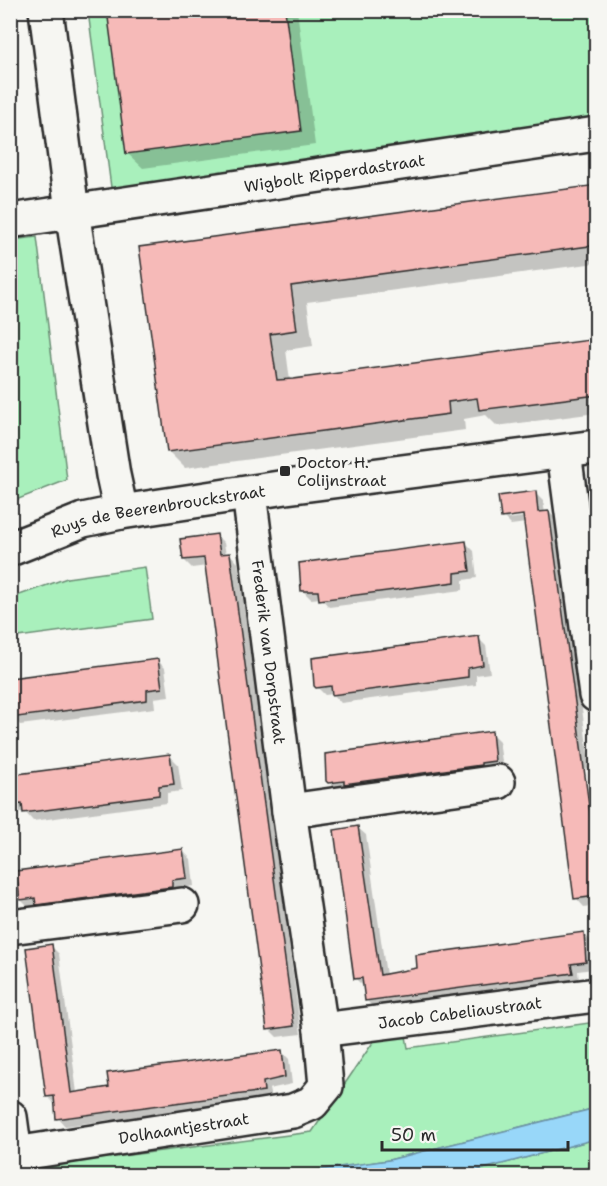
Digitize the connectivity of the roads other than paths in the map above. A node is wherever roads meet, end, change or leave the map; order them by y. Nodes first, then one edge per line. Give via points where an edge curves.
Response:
1 (46, 10) edge
2 (597, 134) edge
3 (72, 211) junction
4 (10, 221) edge
5 (597, 447) edge
6 (564, 452) junction
7 (249, 493) junction
8 (121, 512) junction
9 (10, 549) edge
10 (597, 695) edge
11 (498, 782) dead end
12 (289, 811) junction
13 (182, 906) dead end
14 (10, 927) edge
15 (597, 995) edge
16 (321, 1030) junction
17 (10, 1117) edge

1 - 3 street
2 - 3 street, Wigbolt Ripperdastraat
3 - 4 street, Wigbolt Ripperdastraat
3 - 8 street
5 - 6 street, Ruys de Beerenbrouckstraat
6 - 7 street, Ruys de Beerenbrouckstraat
6 - 10 street
7 - 8 street, Ruys de Beerenbrouckstraat
7 - 12 street, Frederik van Dorpstraat
8 - 9 street, Ruys de Beerenbrouckstraat via 83,520
11 - 12 street
12 - 16 street, Frederik van Dorpstraat
13 - 14 street
15 - 16 street, Jacob Cabeliaustraat
16 - 17 street, Dolhaantjestraat via 326,1086 312,1103 293,1111 15,1154

